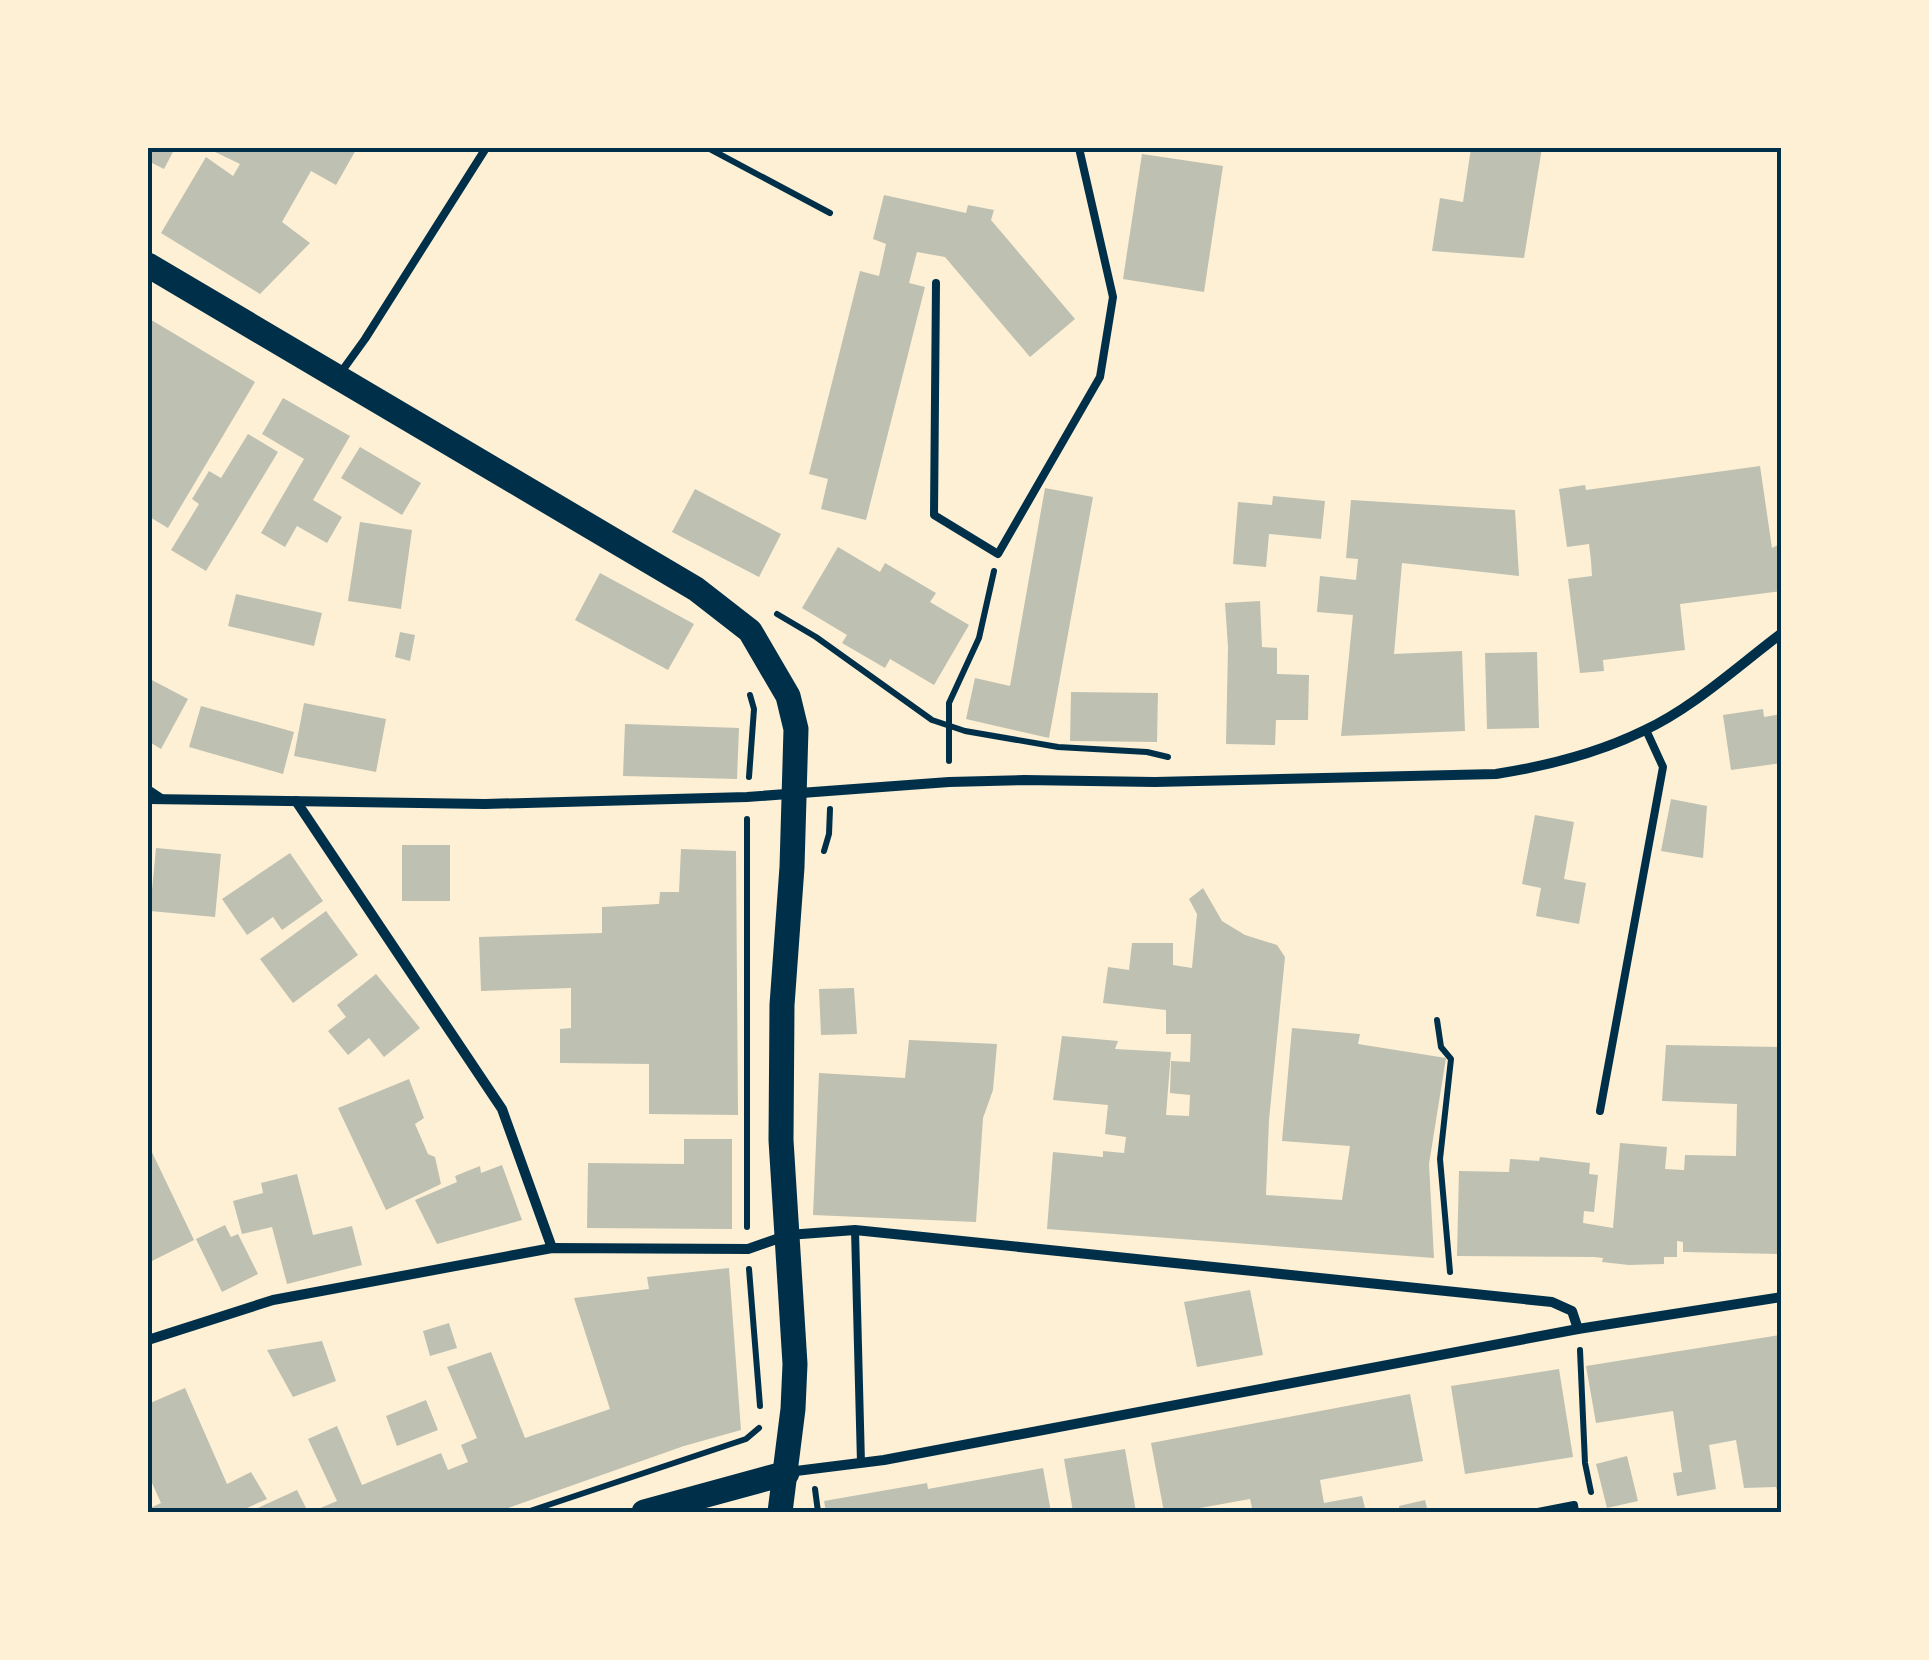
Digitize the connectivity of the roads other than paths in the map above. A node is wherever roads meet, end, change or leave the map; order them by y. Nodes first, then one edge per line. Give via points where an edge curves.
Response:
1 (486, 148) edge
2 (1079, 148) edge
3 (148, 266) edge
4 (936, 283) dead end
5 (338, 376) junction
6 (1782, 633) edge
7 (1646, 730) junction
8 (148, 790) edge
9 (796, 792) junction
10 (148, 798) edge
11 (163, 799) junction
12 (296, 801) junction
13 (1600, 1111) dead end
14 (855, 1230) junction
15 (788, 1235) junction
16 (552, 1248) junction
17 (1782, 1296) edge
18 (1578, 1329) junction
19 (148, 1340) edge
20 (861, 1463) junction
21 (786, 1472) junction
22 (644, 1512) edge
23 (780, 1512) edge
24 (795, 1512) edge
25 (1538, 1512) edge
26 (1575, 1512) edge

1 - 5 lane
2 - 4 lane via 1113,296 1100,377 998,554 934,515
3 - 5 main road
5 - 9 main road via 696,589 750,631 788,696 796,729
6 - 7 street
7 - 9 street via 1588,754 1496,774 948,782
7 - 13 lane via 1663,768
8 - 11 lane
9 - 12 street via 485,804
9 - 15 main road via 782,1005
10 - 11 street
11 - 12 street
12 - 16 street via 502,1109
14 - 15 street
14 - 18 street via 1552,1302 1572,1311
14 - 20 lane
15 - 16 street via 748,1250
15 - 21 main road via 795,1364
16 - 19 street via 273,1300
17 - 18 street
18 - 20 street
20 - 21 street
21 - 22 main road
21 - 23 main road
21 - 24 main road
25 - 26 lane via 1574,1505

